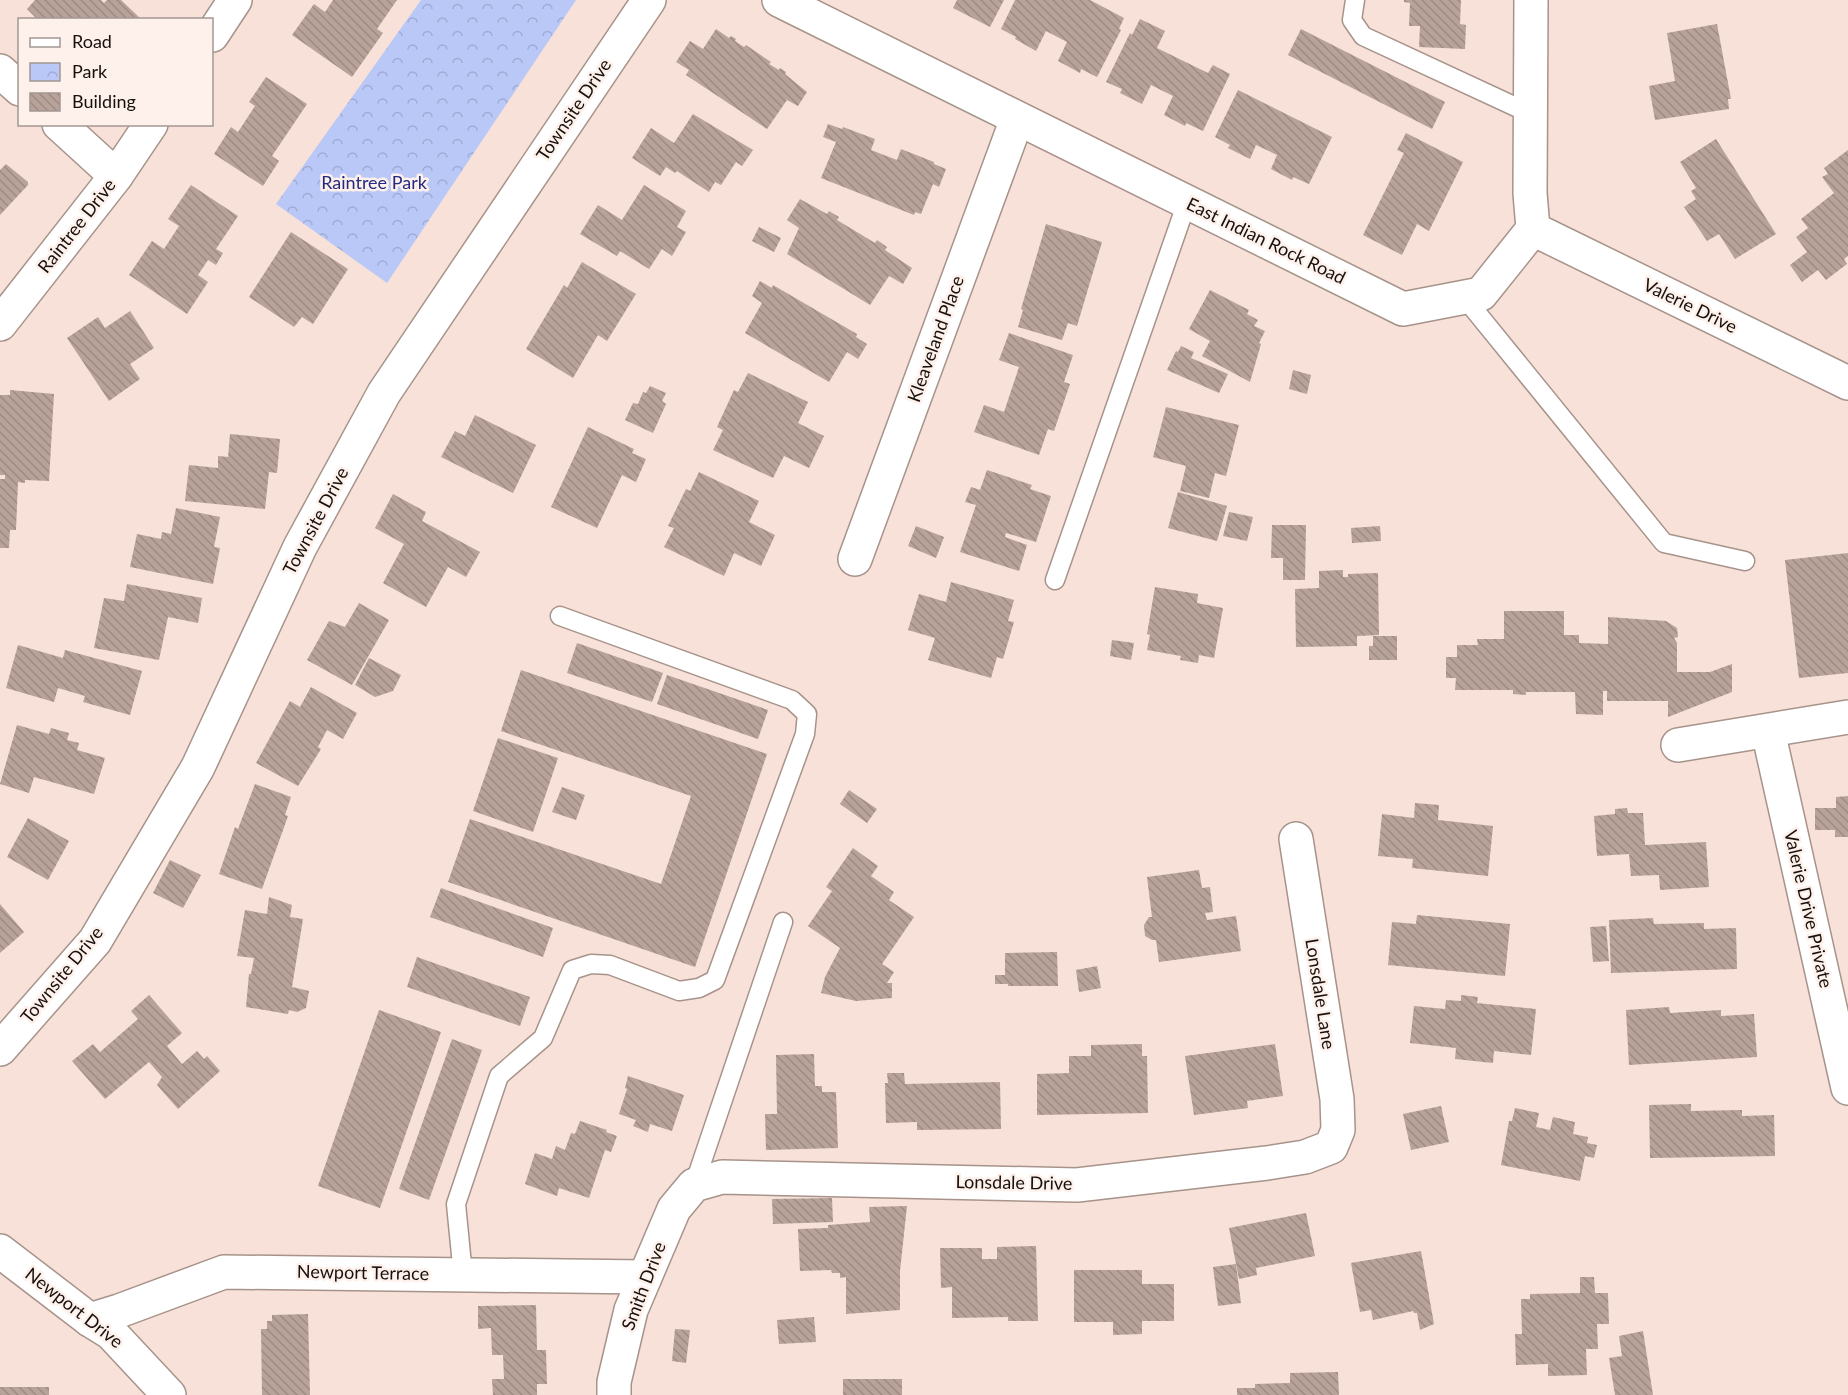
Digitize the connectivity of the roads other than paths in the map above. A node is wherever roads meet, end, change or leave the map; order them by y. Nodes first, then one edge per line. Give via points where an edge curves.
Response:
1 (235, 0) edge
2 (649, 0) edge
3 (778, 0) edge
4 (1354, 0) edge
5 (1531, 0) edge
6 (213, 33) edge
7 (0, 71) edge
8 (18, 86) edge
9 (1530, 114) junction
10 (1017, 119) junction
11 (61, 126) edge
12 (150, 126) edge
13 (116, 176) junction
14 (1186, 202) junction
15 (1533, 229) junction
16 (1464, 297) junction
17 (0, 324) edge
18 (1848, 383) edge
19 (855, 559) dead end
20 (1745, 561) dead end
21 (1055, 580) dead end
22 (560, 616) dead end
23 (1848, 717) edge
24 (1768, 731) junction
25 (1678, 745) dead end
26 (1296, 839) dead end
27 (783, 922) dead end
28 (0, 1049) edge
29 (1848, 1088) edge
30 (1331, 1147) joint
31 (694, 1185) junction
32 (0, 1251) edge
33 (463, 1275) junction
34 (645, 1277) junction
35 (90, 1320) junction
36 (169, 1395) edge
37 (614, 1395) edge

1 - 6 street
2 - 28 street, Townsite Drive via 384,393 300,548 198,767 95,941
3 - 10 street, East Indian Rock Road
4 - 9 lane via 1352,20 1363,36
5 - 9 street
7 - 8 street
9 - 15 street
10 - 14 street, East Indian Rock Road
10 - 19 street, Kleaveland Place
11 - 13 street
12 - 13 street, Raintree Drive
13 - 17 street, Raintree Drive
14 - 16 street, East Indian Rock Road via 1403,309
14 - 21 lane
15 - 16 street, East Indian Rock Road via 1480,294
15 - 18 street, Valerie Drive
16 - 20 lane via 1664,543
22 - 33 lane via 792,700 807,714 805,734 715,980 680,991 610,964 572,970 543,1038 498,1076 456,1204
23 - 24 street
24 - 25 street
24 - 29 street, Valerie Drive Private
26 - 30 street, Lonsdale Lane via 1337,1099 1338,1130
27 - 31 lane
30 - 31 street, Lonsdale Drive via 1305,1157 1267,1163 1077,1185 722,1177
31 - 34 street, Smith Drive via 674,1209
32 - 35 street, Newport Drive
33 - 34 street, Newport Terrace
33 - 35 street, Newport Terrace via 224,1272
34 - 37 street, Smith Drive via 631,1310
35 - 36 street, Newport Drive via 111,1333

